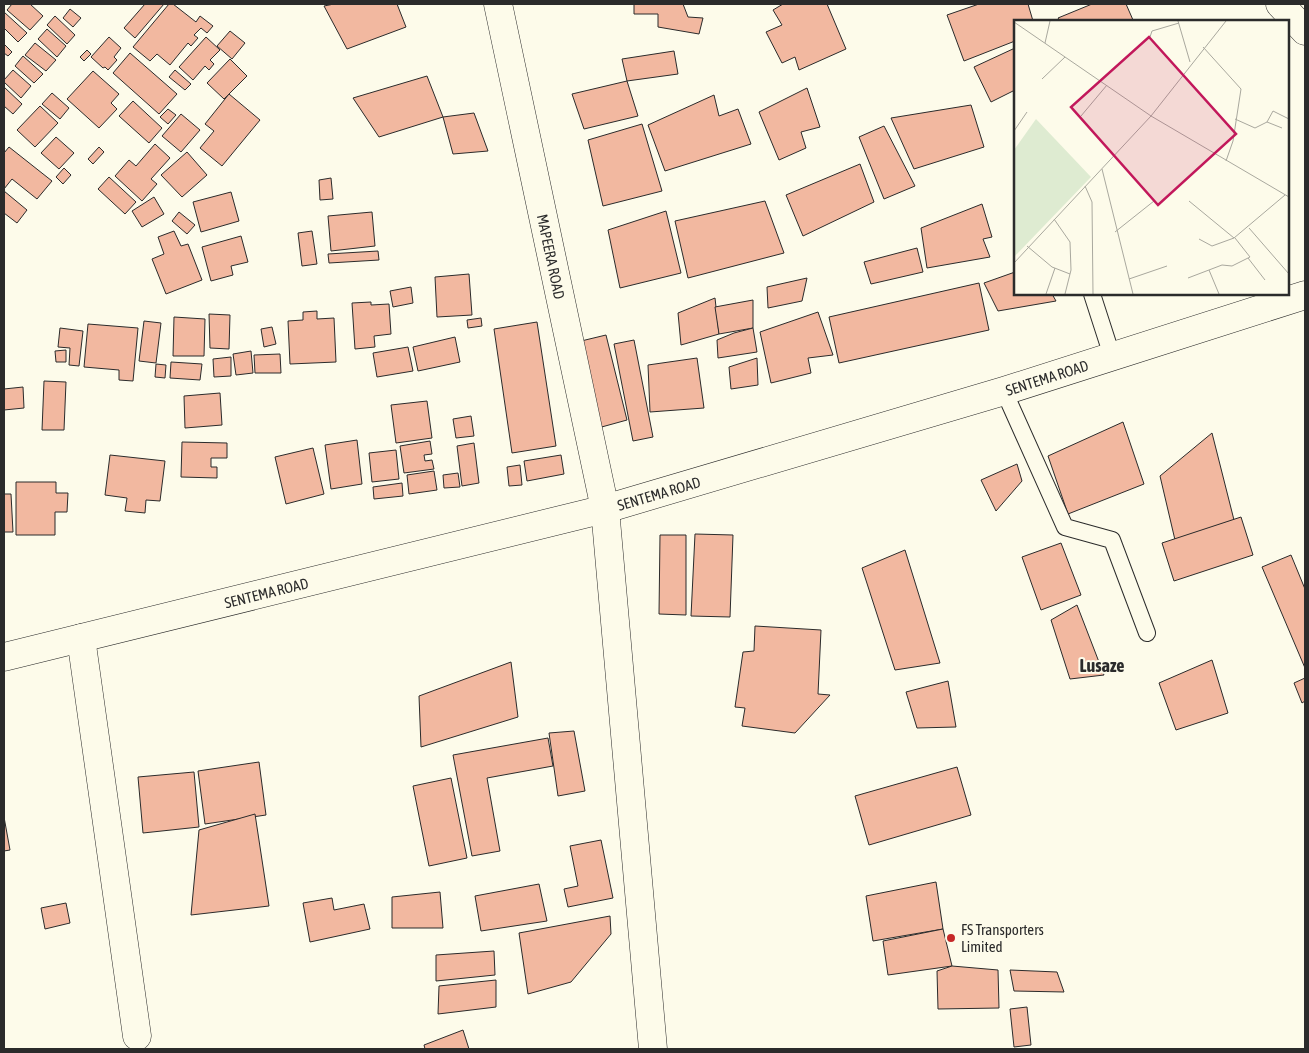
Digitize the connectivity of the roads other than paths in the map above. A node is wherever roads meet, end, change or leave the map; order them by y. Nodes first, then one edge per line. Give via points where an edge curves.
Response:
1 (498, 4) edge
2 (1280, 4) edge
3 (1305, 31) edge
4 (1092, 295) edge
5 (1305, 295) edge
6 (1112, 356) junction
7 (1004, 391) junction
8 (605, 509) junction
9 (1147, 633) dead end
10 (81, 638) junction
11 (4, 657) edge
12 (137, 1036) dead end
13 (653, 1049) edge

1 - 8 street, MAPEERA ROAD
2 - 3 street
4 - 6 lane
5 - 6 street, SENTEMA ROAD
6 - 7 street, SENTEMA ROAD
7 - 8 street, SENTEMA ROAD
7 - 9 lane via 1065,527 1112,540
8 - 10 street, SENTEMA ROAD
8 - 13 street, MAPEERA ROAD
10 - 11 street, SENTEMA ROAD
10 - 12 street

